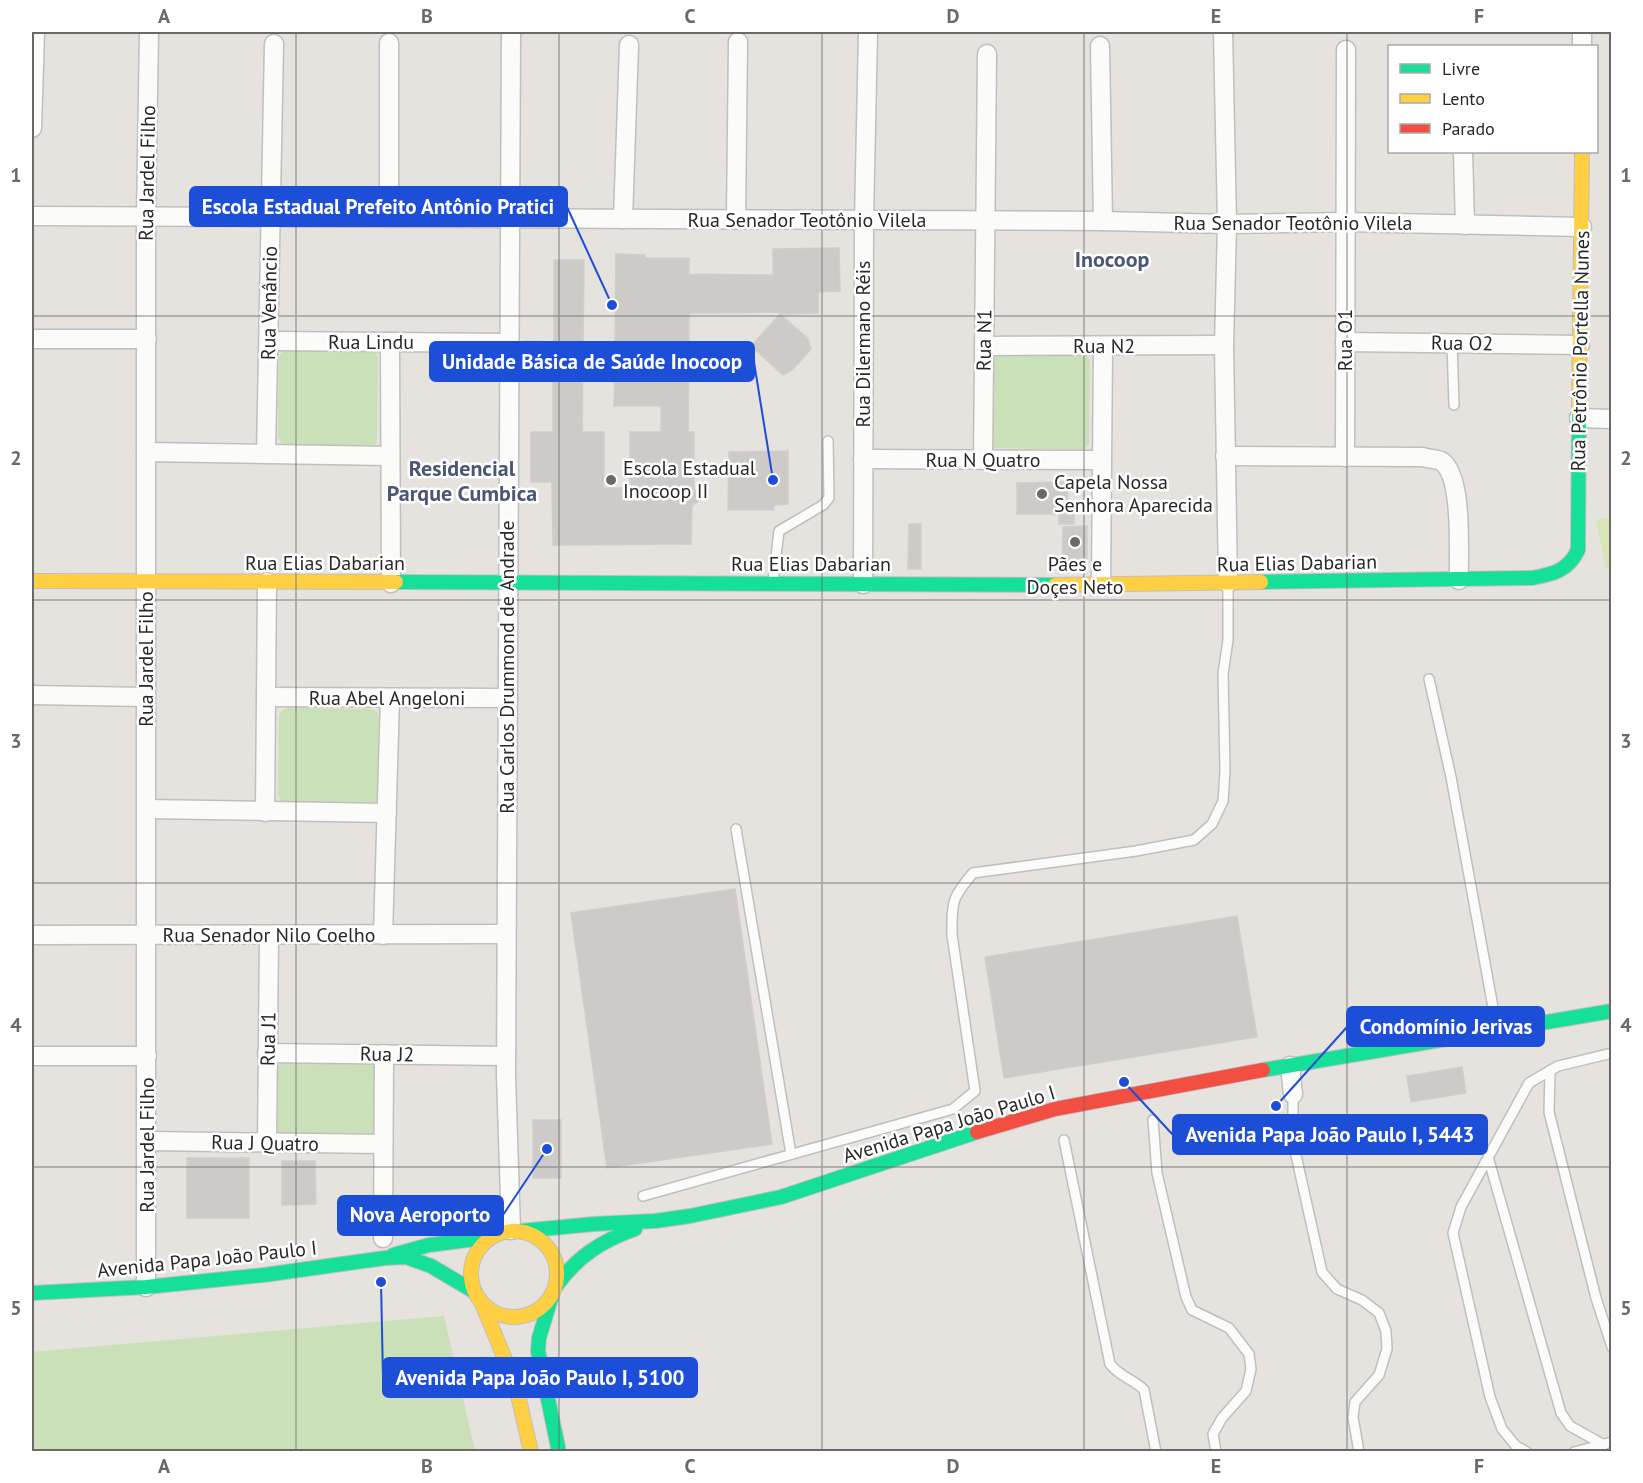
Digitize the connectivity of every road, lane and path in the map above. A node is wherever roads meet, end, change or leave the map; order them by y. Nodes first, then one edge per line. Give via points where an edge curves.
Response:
1 (149, 32) edge
2 (511, 32) edge
3 (868, 32) edge
4 (1223, 32) edge
5 (35, 33) edge
6 (738, 42) dead end
7 (389, 43) dead end
8 (274, 44) dead end
9 (628, 45) dead end
10 (1100, 46) dead end
11 (1346, 50) dead end
12 (987, 54) dead end
13 (32, 128) edge
14 (1464, 153) edge
15 (1582, 153) edge
16 (32, 216) edge
17 (146, 216) junction
18 (270, 217) junction
19 (389, 218) junction
20 (511, 218) junction
21 (623, 219) junction
22 (736, 219) junction
23 (864, 220) junction
24 (985, 220) junction
25 (1103, 221) junction
26 (1346, 222) junction
27 (1227, 224) junction
28 (1465, 225) junction
29 (1582, 227) junction
30 (32, 339) edge
31 (147, 339) junction
32 (269, 341) junction
33 (390, 342) junction
34 (1345, 342) junction
35 (1452, 342) junction
36 (509, 343) junction
37 (1224, 345) junction
38 (1580, 345) junction
39 (984, 346) junction
40 (1103, 347) junction
41 (1454, 405) dead end
42 (1579, 418) junction
43 (1611, 420) edge
44 (828, 441) dead end
45 (146, 452) junction
46 (266, 454) junction
47 (390, 456) junction
48 (1225, 456) junction
49 (1345, 457) junction
50 (863, 459) junction
51 (983, 460) junction
52 (1102, 460) junction
53 (1578, 550) joint
54 (1459, 580) junction
55 (32, 581) edge
56 (146, 581) junction
57 (267, 582) junction
58 (391, 582) junction
59 (508, 583) junction
60 (1228, 583) junction
61 (773, 584) junction
62 (863, 584) junction
63 (1101, 585) junction
64 (1429, 679) dead end
65 (32, 695) edge
66 (146, 697) junction
67 (266, 697) junction
68 (390, 698) junction
69 (508, 698) junction
70 (147, 809) junction
71 (265, 812) junction
72 (387, 813) junction
73 (736, 829) dead end
74 (506, 934) junction
75 (32, 935) edge
76 (147, 935) junction
77 (268, 935) junction
78 (383, 935) junction
79 (1611, 1011) edge
80 (1498, 1031) junction
81 (267, 1053) junction
82 (1611, 1053) edge
83 (384, 1054) junction
84 (32, 1056) edge
85 (147, 1056) junction
86 (506, 1056) junction
87 (1290, 1066) junction
88 (1550, 1071) junction
89 (1293, 1094) joint
90 (1153, 1120) dead end
91 (1064, 1140) dead end
92 (147, 1141) junction
93 (267, 1143) junction
94 (383, 1144) junction
95 (791, 1154) junction
96 (1488, 1157) junction
97 (643, 1196) dead end
98 (655, 1221) junction
99 (516, 1231) junction
100 (491, 1237) junction
101 (383, 1238) dead end
102 (385, 1258) junction
103 (146, 1287) junction
104 (554, 1291) junction
105 (32, 1293) edge
106 (478, 1296) junction
107 (1611, 1347) edge
108 (1608, 1443) edge
109 (531, 1452) edge
110 (559, 1452) edge
111 (1156, 1452) edge
112 (1216, 1452) edge
113 (1359, 1452) edge
114 (1527, 1452) edge
115 (1574, 1452) edge

1 - 17 street, Rua Jardel Filho
2 - 20 street, Rua Carlos Drummond de Andrade
3 - 23 street, Rua Dilermano Réis
4 - 27 street
5 - 13 street
6 - 22 street
7 - 19 street
8 - 18 street, Rua Venâncio
9 - 21 street
10 - 25 street
11 - 26 street, Rua O1
12 - 24 street, Rua N1
14 - 28 street
15 - 29 street, Rua Petrônio Portella Nunes
16 - 17 street, Rua Senador Teotônio Vilela
17 - 18 street, Rua Senador Teotônio Vilela
17 - 31 street, Rua Jardel Filho
18 - 19 street, Rua Senador Teotônio Vilela
18 - 32 street, Rua Venâncio
19 - 20 street, Rua Senador Teotônio Vilela
20 - 21 street, Rua Senador Teotônio Vilela
20 - 36 street, Rua Carlos Drummond de Andrade
21 - 22 street, Rua Senador Teotônio Vilela
22 - 23 street, Rua Senador Teotônio Vilela
23 - 24 street, Rua Senador Teotônio Vilela
23 - 50 street, Rua Dilermano Réis
24 - 25 street, Rua Senador Teotônio Vilela
24 - 39 street, Rua N1
25 - 27 street, Rua Senador Teotônio Vilela
26 - 27 street, Rua Senador Teotônio Vilela
26 - 28 street, Rua Senador Teotônio Vilela
26 - 34 street, Rua O1
27 - 37 street
28 - 29 street, Rua Senador Teotônio Vilela
29 - 38 street, Rua Petrônio Portella Nunes
30 - 31 street
31 - 45 street, Rua Jardel Filho
32 - 33 street, Rua Lindu
32 - 46 street, Rua Venâncio
33 - 36 street, Rua Lindu
33 - 47 street
34 - 35 street, Rua O2
34 - 49 street, Rua O1
35 - 38 street, Rua O2
35 - 41 lane
36 - 59 street, Rua Carlos Drummond de Andrade
37 - 40 street, Rua N2
37 - 48 street
38 - 42 street, Rua Petrônio Portella Nunes
39 - 40 street, Rua N2
39 - 51 street, Rua N1
40 - 52 street
42 - 43 street
42 - 53 street, Rua Petrônio Portella Nunes
44 - 61 lane via 829,498 779,531
45 - 46 street
45 - 56 street, Rua Jardel Filho
46 - 47 street
47 - 58 street
48 - 49 street
48 - 60 street
49 - 54 street via 1423,457 1441,461 1451,472 1456,489
50 - 51 street, Rua N Quatro
50 - 62 street, Rua Dilermano Réis
51 - 52 street, Rua N Quatro
52 - 63 street
53 - 54 street, Rua Elias Dabarian via 1573,563 1558,573 1532,578
54 - 60 street, Rua Elias Dabarian
55 - 56 street, Rua Elias Dabarian
56 - 57 street, Rua Elias Dabarian
56 - 66 street, Rua Jardel Filho
57 - 58 street, Rua Elias Dabarian
57 - 67 street
58 - 59 street, Rua Elias Dabarian
59 - 61 street, Rua Elias Dabarian
59 - 69 street, Rua Carlos Drummond de Andrade
60 - 63 street, Rua Elias Dabarian
60 - 95 lane via 1228,640 1223,674 1225,771 1223,801 1212,824 1194,840 973,873 956,893 951,935 975,1091 954,1109
61 - 62 street, Rua Elias Dabarian
62 - 63 street, Rua Elias Dabarian
64 - 80 lane
65 - 66 street
66 - 70 street, Rua Jardel Filho
67 - 68 street, Rua Abel Angeloni
67 - 71 street
68 - 69 street, Rua Abel Angeloni
68 - 72 street
69 - 74 street, Rua Carlos Drummond de Andrade
70 - 71 street
70 - 76 street, Rua Jardel Filho
71 - 72 street
72 - 78 street
73 - 95 lane
74 - 78 street, Rua Senador Nilo Coelho
74 - 86 street, Rua Carlos Drummond de Andrade
75 - 76 street, Rua Senador Nilo Coelho
76 - 77 street, Rua Senador Nilo Coelho
76 - 85 street, Rua Jardel Filho
77 - 78 street, Rua Senador Nilo Coelho
77 - 81 street, Rua J1
79 - 80 street, Avenida Papa João Paulo I
80 - 87 street, Avenida Papa João Paulo I
81 - 83 street, Rua J2
81 - 93 street, Rua J1
82 - 88 lane
83 - 86 street, Rua J2
83 - 94 street
84 - 85 street
85 - 92 street, Rua Jardel Filho
86 - 99 street, Rua Carlos Drummond de Andrade
87 - 89 street
87 - 98 street, Avenida Papa João Paulo I via 1055,1109 781,1197
88 - 96 lane via 1529,1083
88 - 107 lane via 1550,1112
89 - 113 lane via 1293,1142 1322,1272 1337,1289 1379,1313 1386,1331 1387,1349 1379,1376 1355,1402 1353,1417
90 - 112 lane via 1156,1173 1186,1297 1192,1310 1229,1328 1250,1354 1246,1391 1213,1434
91 - 111 lane via 1110,1364 1118,1374 1144,1390
92 - 93 street, Rua J Quatro
92 - 103 street, Rua Jardel Filho
93 - 94 street, Rua J Quatro
94 - 101 street
95 - 97 lane
96 - 108 lane via 1561,1413 1570,1426
96 - 114 lane via 1461,1207 1453,1233 1490,1397 1502,1429 1516,1446
98 - 99 street, Avenida Papa João Paulo I
98 - 104 street, Avenida Papa João Paulo I via 593,1247 576,1260
99 - 100 street
99 - 104 street via 531,1234 548,1246 557,1265
100 - 102 street, Avenida Papa João Paulo I via 420,1246
100 - 106 street via 472,1262 471,1282
102 - 103 street, Avenida Papa João Paulo I via 287,1273
102 - 106 street, Avenida Papa João Paulo I via 406,1257 431,1266
103 - 105 street, Avenida Papa João Paulo I
104 - 106 street via 537,1310 517,1317 497,1313
104 - 110 street via 538,1351
106 - 109 street via 516,1386
108 - 115 lane

